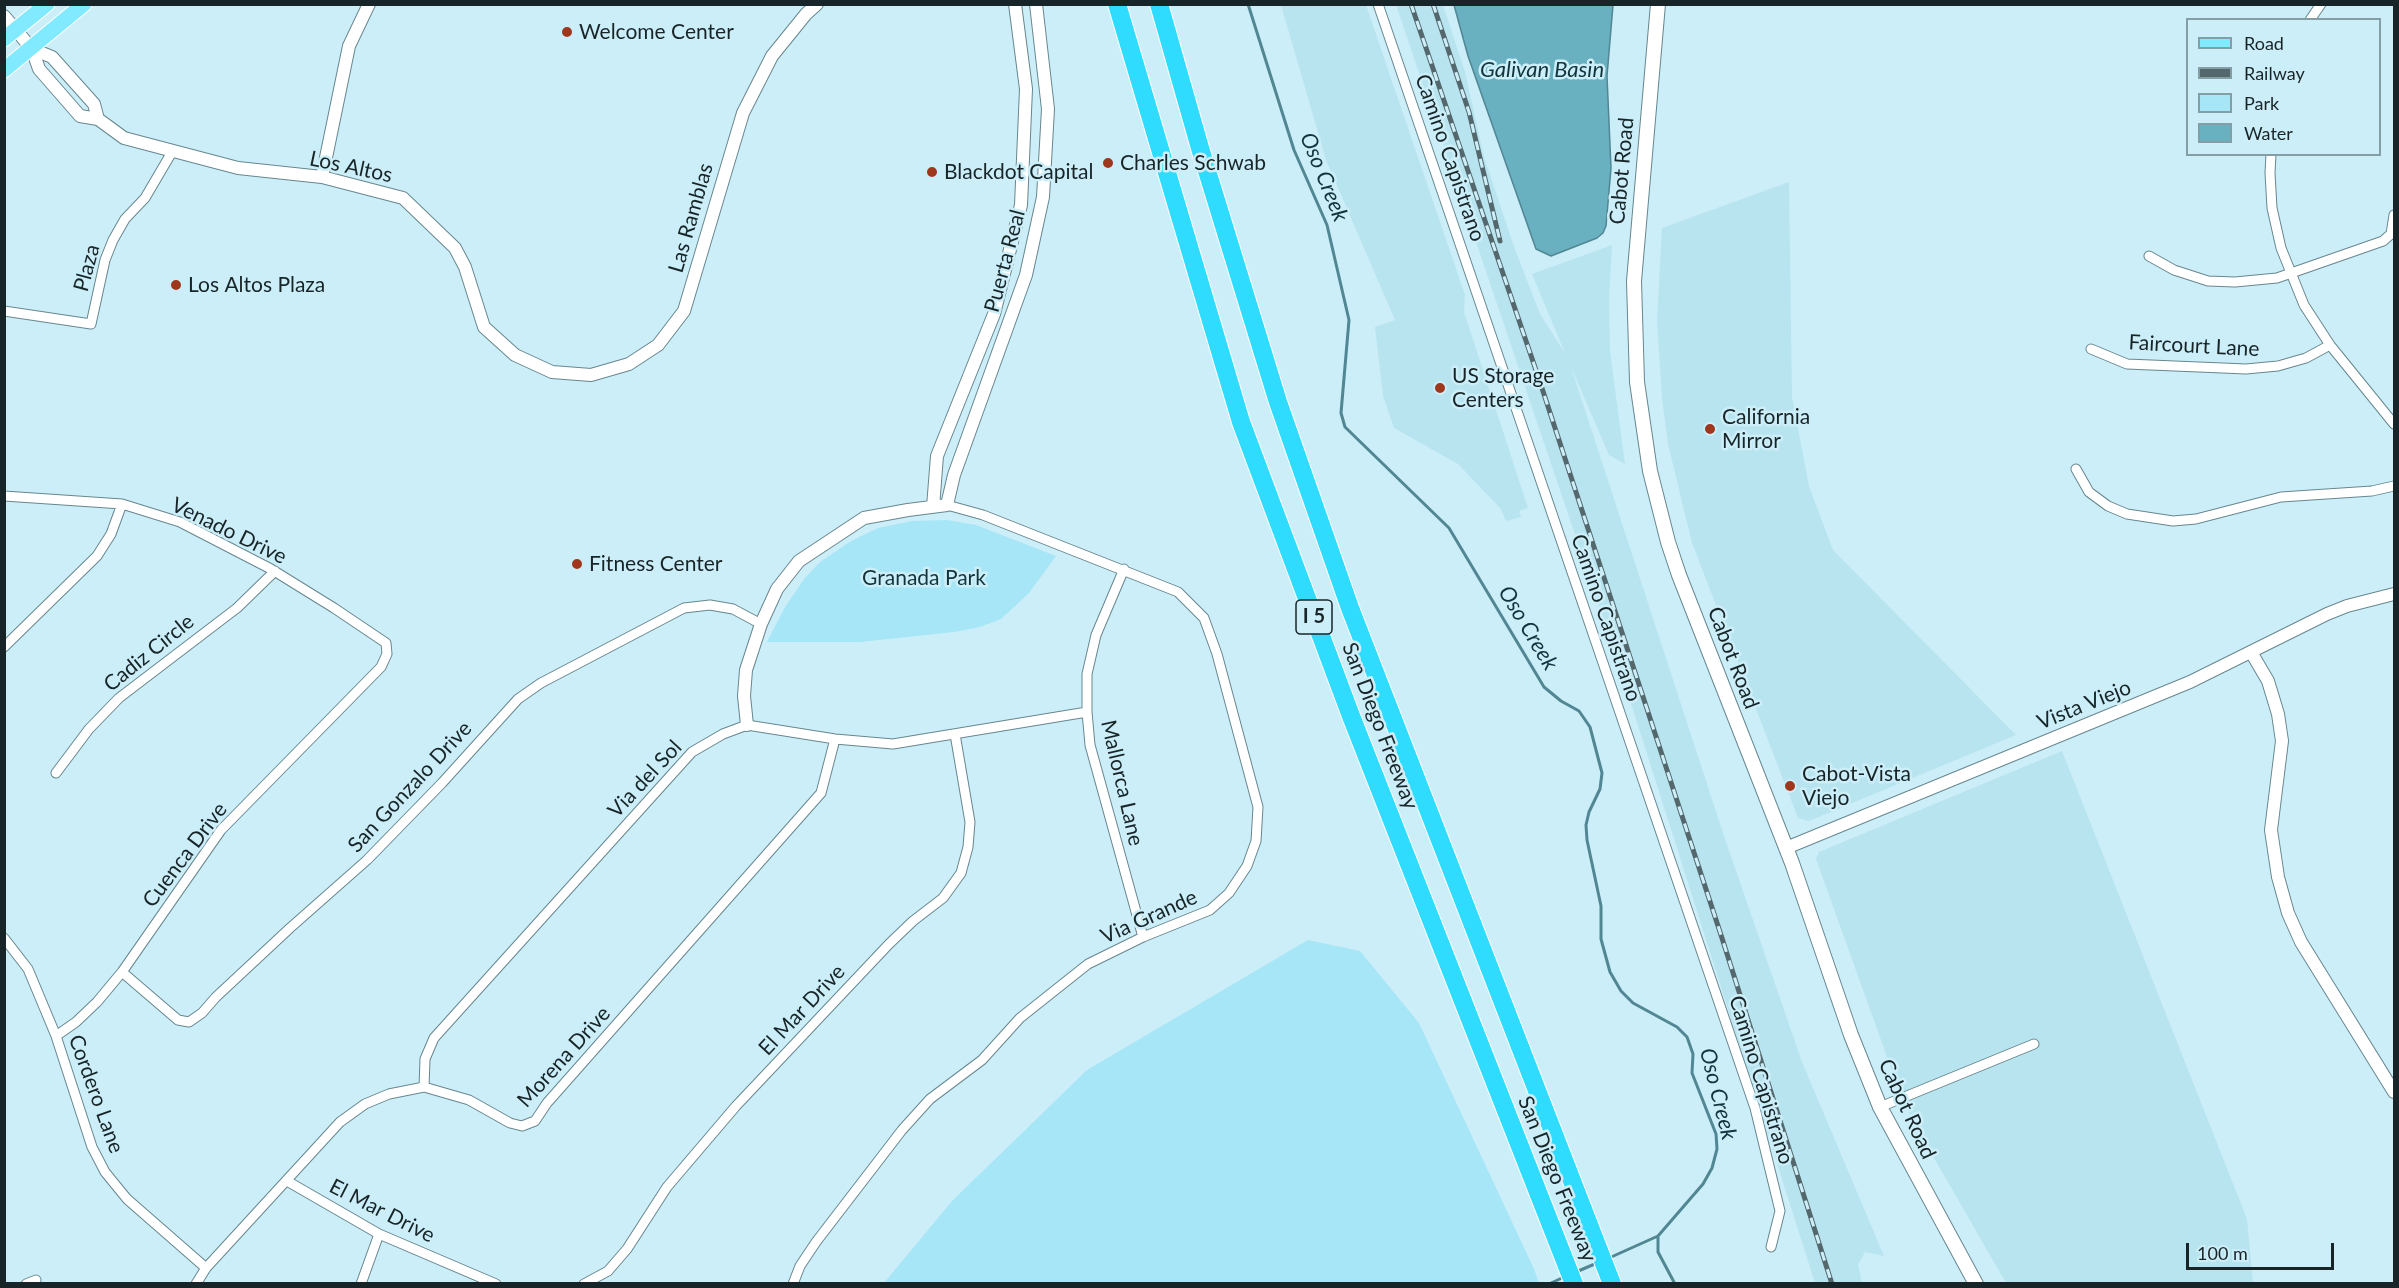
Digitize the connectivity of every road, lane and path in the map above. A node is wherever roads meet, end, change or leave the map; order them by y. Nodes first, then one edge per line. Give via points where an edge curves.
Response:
1 (47, 4) edge
2 (84, 4) edge
3 (369, 4) edge
4 (817, 4) edge
5 (1015, 4) edge
6 (1036, 4) edge
7 (1117, 4) edge
8 (1160, 4) edge
9 (1378, 4) edge
10 (1658, 4) edge
11 (2321, 4) edge
12 (4, 16) edge
13 (2311, 18) edge
14 (11, 35) edge
15 (32, 49) junction
16 (4, 70) edge
17 (99, 119) junction
18 (172, 152) junction
19 (2271, 156) edge
20 (322, 177) junction
21 (2394, 215) edge
22 (2149, 256) dead end
23 (2290, 274) junction
24 (4, 311) edge
25 (2330, 345) junction
26 (2091, 349) dead end
27 (552, 372) joint
28 (2394, 424) edge
29 (2076, 469) dead end
30 (2394, 486) edge
31 (4, 496) edge
32 (122, 504) junction
33 (947, 505) junction
34 (933, 507) junction
35 (1124, 569) junction
36 (275, 571) junction
37 (2394, 594) edge
38 (761, 624) junction
39 (386, 643) joint
40 (4, 647) edge
41 (2251, 652) junction
42 (1087, 712) junction
43 (747, 725) junction
44 (955, 734) junction
45 (835, 739) junction
46 (56, 773) dead end
47 (1786, 848) junction
48 (1143, 937) junction
49 (4, 938) edge
50 (122, 972) junction
51 (56, 1036) junction
52 (2034, 1044) dead end
53 (424, 1087) junction
54 (2394, 1092) edge
55 (1880, 1107) junction
56 (287, 1181) junction
57 (380, 1234) junction
58 (1771, 1247) dead end
59 (206, 1268) junction
60 (36, 1280) dead end
61 (26, 1284) edge
62 (196, 1284) edge
63 (361, 1284) edge
64 (496, 1284) edge
65 (584, 1284) edge
66 (793, 1284) edge
67 (1574, 1284) edge
68 (1612, 1284) edge
69 (1976, 1284) edge

1 - 14 main road
2 - 15 main road
3 - 20 street via 349,46
4 - 27 street, Las Ramblas via 772,56 743,113 684,311 658,345 629,364 591,375
5 - 34 street, Puerta Real via 1026,88 1021,205 994,314 937,456
6 - 33 street, Puerta Real via 1048,109 1043,197 1026,275 954,475
7 - 67 highway, San Diego Freeway / I 5 via 1241,422 1347,706
8 - 68 highway, San Diego Freeway / I 5 via 1278,402 1350,608
9 - 58 street, Camino Capistrano via 1755,1108 1780,1211
10 - 47 main road, Cabot Road via 1634,281 1637,382 1643,429 1668,542
11 - 13 street
12 - 14 street, Los Altos
14 - 15 street, Los Altos
15 - 16 main road
15 - 17 street, Los Altos via 52,57 94,104
15 - 17 street, Los Altos via 39,69 80,116
17 - 18 street, Los Altos via 124,138
18 - 20 street, Los Altos via 238,168
18 - 24 street, Plaza via 145,198 125,219 113,240 92,324
19 - 23 street via 2272,208
20 - 27 street, Los Altos via 403,198 455,248 484,327 515,355
21 - 23 street via 2389,238
22 - 23 street via 2174,270 2208,280 2235,282
23 - 25 street
25 - 26 street, Faircourt Lane via 2306,358 2246,369 2127,364
25 - 28 street
29 - 30 street via 2089,492 2108,506 2127,514 2173,521 2196,519 2281,497
31 - 32 street, Venado Drive
32 - 36 street, Venado Drive via 180,522
32 - 40 street via 111,534 97,556
33 - 34 street
33 - 35 street, Via Grande
34 - 38 street via 864,518 825,543 799,561 777,589
35 - 42 street, Mallorca Lane via 1096,635 1087,674
35 - 48 street, Via Grande via 1178,592 1204,618 1258,807 1256,840 1247,866 1229,893 1210,910
36 - 39 street, Venado Drive
36 - 46 street, Cadiz Circle via 237,608 119,698 89,729
37 - 41 street, Vista Viejo via 2327,614
38 - 43 street via 746,670
38 - 50 street, San Gonzalo Drive via 733,609 710,605 684,608 518,699 367,860 189,1022 178,1020
39 - 50 street, Cuenca Drive via 387,654 381,667 221,830
41 - 47 street, Vista Viejo via 2190,682
41 - 54 street via 2268,681 2282,741 2271,830 2288,913 2301,942
42 - 44 street
42 - 48 street, Mallorca Lane via 1090,745
43 - 45 street
43 - 53 street, Via del Sol via 693,752 434,1038 425,1059
44 - 45 street via 893,744
44 - 65 street, El Mar Drive via 970,822 961,873 943,898 889,944 736,1106 667,1187 627,1249 608,1270
45 - 53 street, Morena Drive via 821,793 535,1121 522,1126 510,1123 469,1100
47 - 55 main road, Cabot Road
48 - 66 street, Via Grande via 1088,964 1066,980 1020,1018 982,1060 930,1099 816,1242
49 - 51 street, Cordero Lane via 28,969
50 - 51 street, Cuenca Drive via 97,1002
51 - 59 street, Cordero Lane via 92,1147 105,1172 127,1199
52 - 55 street
53 - 56 street, Morena Drive via 365,1104 340,1122
55 - 69 main road, Cabot Road
56 - 57 street, El Mar Drive
56 - 59 street, Morena Drive
57 - 63 street
57 - 64 street, El Mar Drive
59 - 62 street, Morena Drive
60 - 61 street

